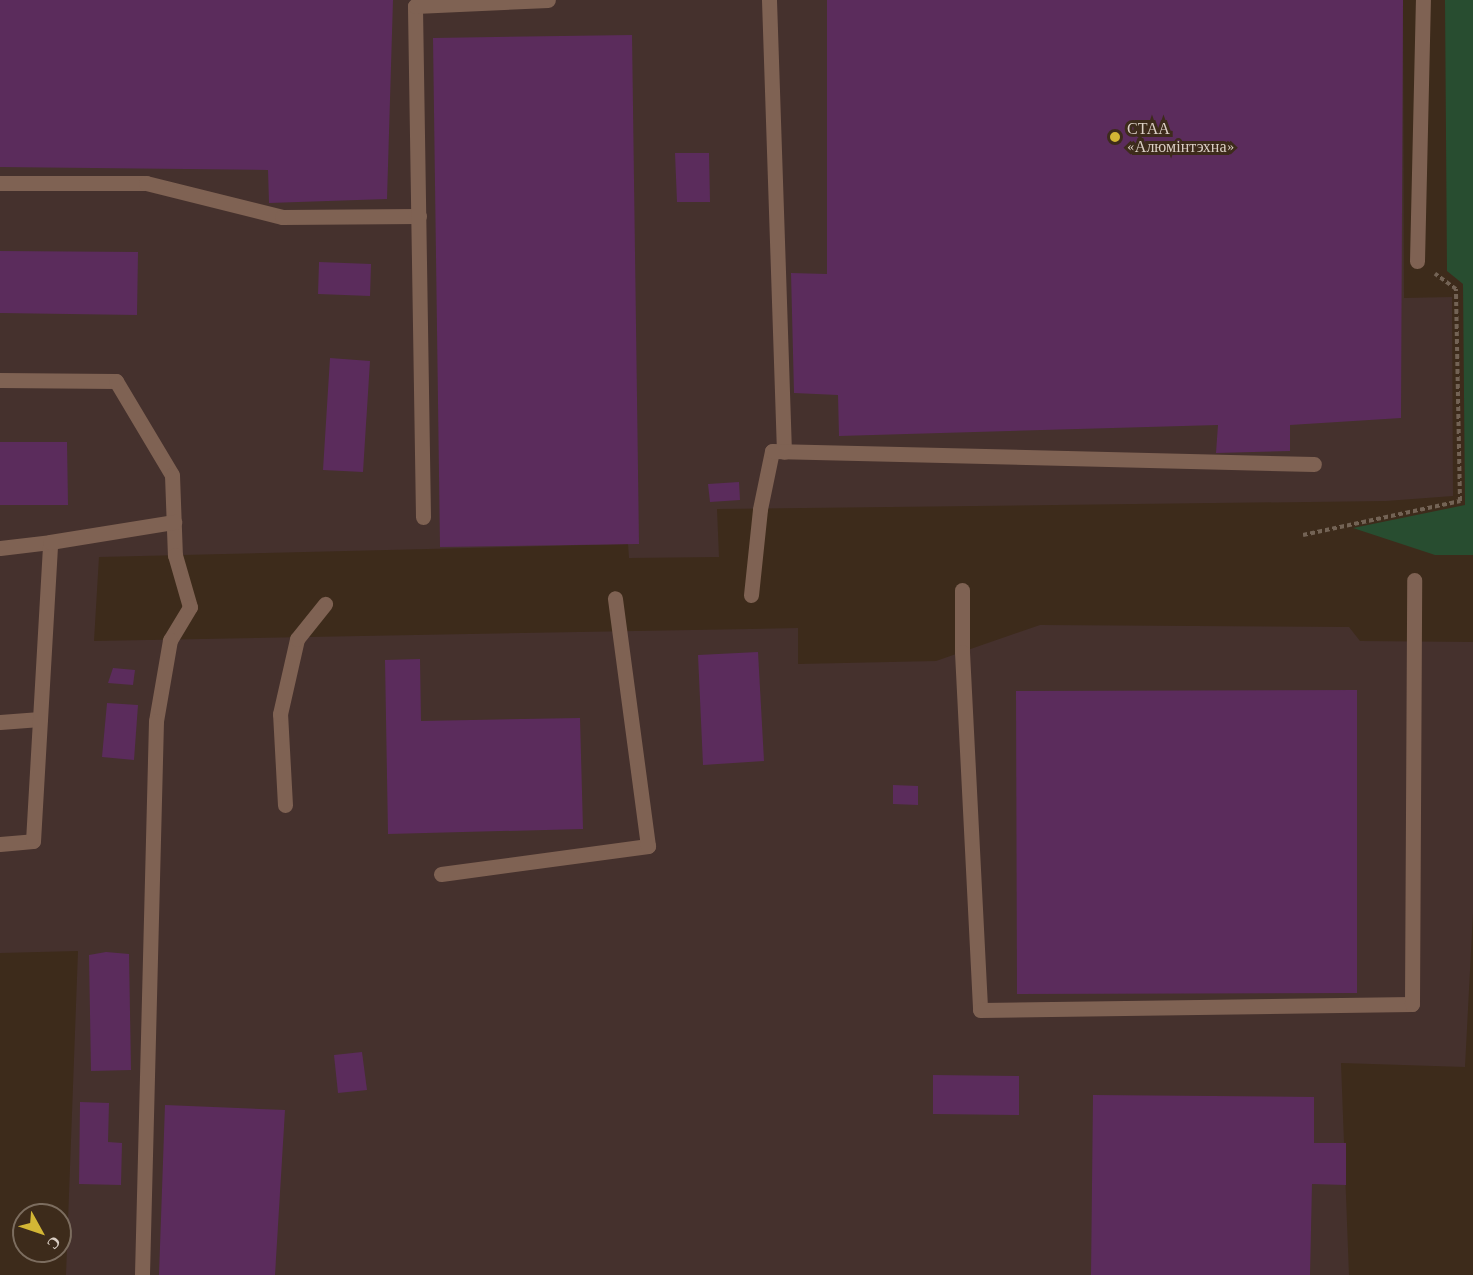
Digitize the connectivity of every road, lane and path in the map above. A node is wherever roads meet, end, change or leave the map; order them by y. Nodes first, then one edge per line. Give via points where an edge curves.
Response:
1 (548, 0) edge
2 (769, 0) edge
3 (1423, 0) edge
4 (415, 3) edge
5 (0, 183) edge
6 (418, 216) junction
7 (1418, 261) joint
8 (0, 380) edge
9 (784, 452) junction
10 (1314, 464) dead end
11 (423, 517) dead end
12 (174, 522) junction
13 (1303, 535) dead end
14 (50, 542) junction
15 (0, 548) edge
16 (1414, 580) dead end
17 (962, 590) dead end
18 (751, 595) dead end
19 (615, 598) dead end
20 (325, 604) dead end
21 (40, 719) junction
22 (0, 722) edge
23 (285, 805) dead end
24 (0, 844) edge
25 (441, 874) dead end
26 (141, 1275) edge

1 - 4 lane
2 - 9 lane
3 - 7 lane
4 - 6 lane
5 - 6 lane via 146,183 282,217
6 - 11 lane
7 - 13 path via 1456,289 1460,501
8 - 12 lane via 116,381 172,475
9 - 10 lane
9 - 18 lane via 772,451 760,509
12 - 14 lane
12 - 26 lane via 175,555 190,607 170,640 156,721
14 - 15 lane
14 - 21 lane
16 - 17 lane via 1412,1004 980,1010
19 - 25 lane via 648,846
20 - 23 lane via 297,639 280,714
21 - 22 lane
21 - 24 lane via 33,841

